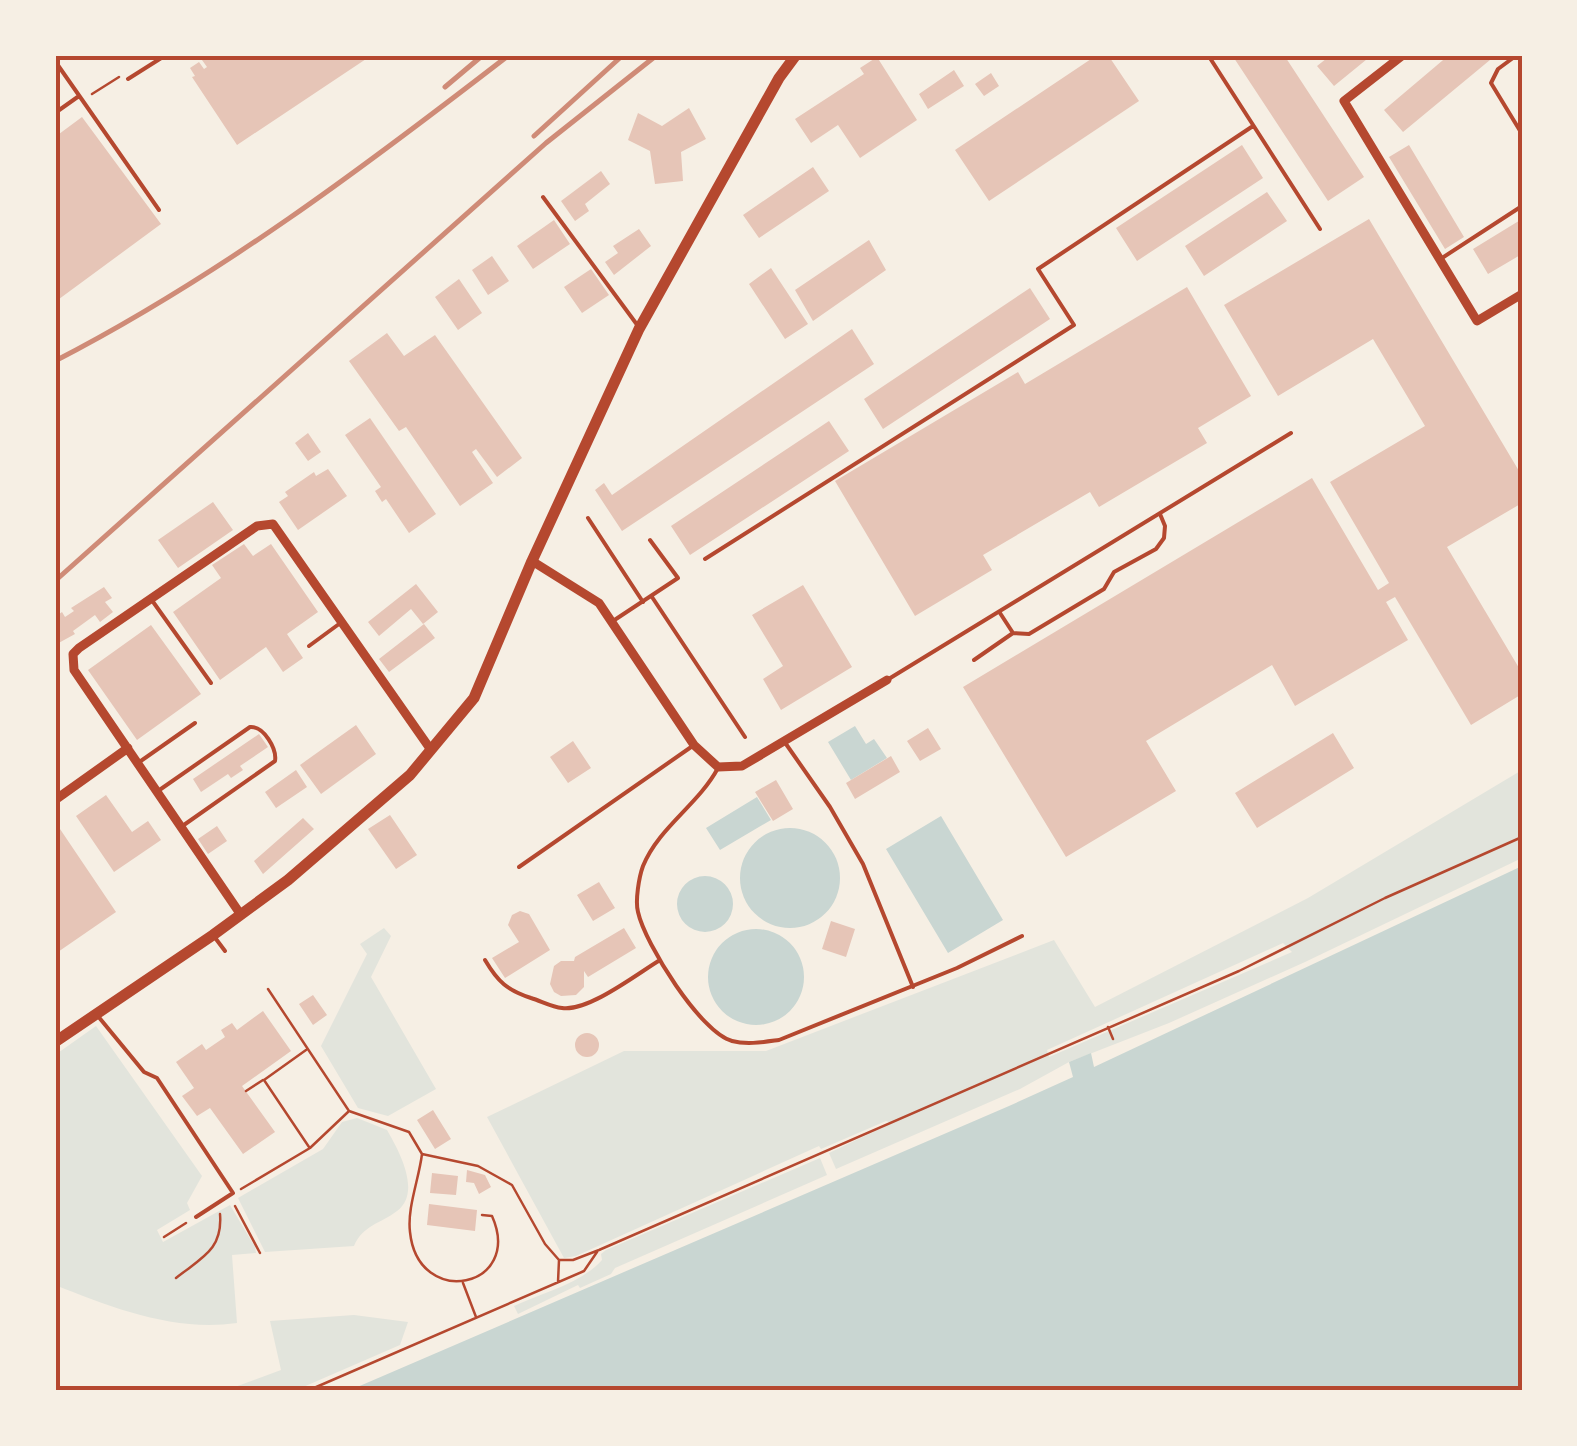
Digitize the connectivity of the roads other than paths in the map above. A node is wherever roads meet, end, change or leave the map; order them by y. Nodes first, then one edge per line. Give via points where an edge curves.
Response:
1 (166, 55) edge
2 (796, 55) edge
3 (1208, 55) edge
4 (1404, 55) edge
5 (1520, 56) edge
6 (55, 61) edge
7 (126, 76) road end
8 (81, 98) junction
9 (55, 113) edge
10 (1253, 126) junction
11 (1522, 134) edge
12 (544, 197) dead end
13 (1522, 206) edge
14 (159, 210) dead end
15 (1320, 229) dead end
16 (1442, 258) junction
17 (1522, 294) edge
18 (640, 328) junction
19 (1291, 432) dead end
20 (1160, 513) junction
21 (588, 518) dead end
22 (650, 540) dead end
23 (705, 559) dead end
24 (532, 561) junction
25 (652, 596) junction
26 (151, 599) junction
27 (643, 602) junction
28 (999, 612) junction
29 (342, 622) junction
30 (612, 622) junction
31 (1012, 633) junction
32 (309, 646) dead end
33 (974, 660) dead end
34 (887, 680) joint
35 (211, 683) dead end
36 (195, 722) dead end
37 (744, 737) dead end
38 (785, 742) junction
39 (694, 745) junction
40 (128, 748) junction
41 (431, 750) junction
42 (138, 763) junction
43 (718, 768) junction
44 (157, 791) junction
45 (55, 800) edge
46 (181, 827) junction
47 (519, 868) dead end
48 (242, 915) junction
49 (214, 935) junction
50 (1022, 936) dead end
51 (225, 951) dead end
52 (485, 960) dead end
53 (660, 960) junction
54 (913, 986) junction
55 (96, 1014) junction
56 (55, 1042) edge
57 (196, 1217) road end

1 - 7 lane
2 - 18 street
3 - 10 lane
4 - 16 street via 1344,102
5 - 11 lane via 1498,69 1491,83
6 - 8 lane
8 - 9 lane
8 - 14 lane
10 - 15 lane
10 - 23 lane via 1038,269 1074,325
12 - 18 lane
13 - 16 lane
16 - 17 street via 1477,321
18 - 24 street
19 - 20 lane
20 - 28 lane
20 - 31 lane via 1164,538 1156,550 1029,634
21 - 27 lane
22 - 25 lane via 678,578
24 - 30 street via 599,603
24 - 41 street via 474,698
25 - 27 lane
25 - 37 lane
26 - 29 street via 268,522
26 - 35 lane
26 - 40 street via 79,648 72,662
27 - 30 lane
28 - 31 lane
28 - 34 lane
29 - 32 lane
29 - 41 street
30 - 39 street
31 - 33 lane
34 - 38 street
36 - 42 lane
38 - 43 street via 742,766
38 - 54 lane via 862,864
39 - 43 street
39 - 47 lane
40 - 42 street
40 - 45 street
41 - 48 street via 378,803
42 - 44 street
43 - 53 lane via 642,868 637,910
44 - 46 street
44 - 46 lane via 250,727 262,730 275,762
46 - 48 street
48 - 49 street
49 - 51 lane
49 - 55 street
50 - 54 lane
52 - 53 lane via 510,991 576,1008
53 - 54 lane via 703,1020 730,1041 779,1040
55 - 56 street
55 - 57 lane via 144,1072 158,1078 231,1194

